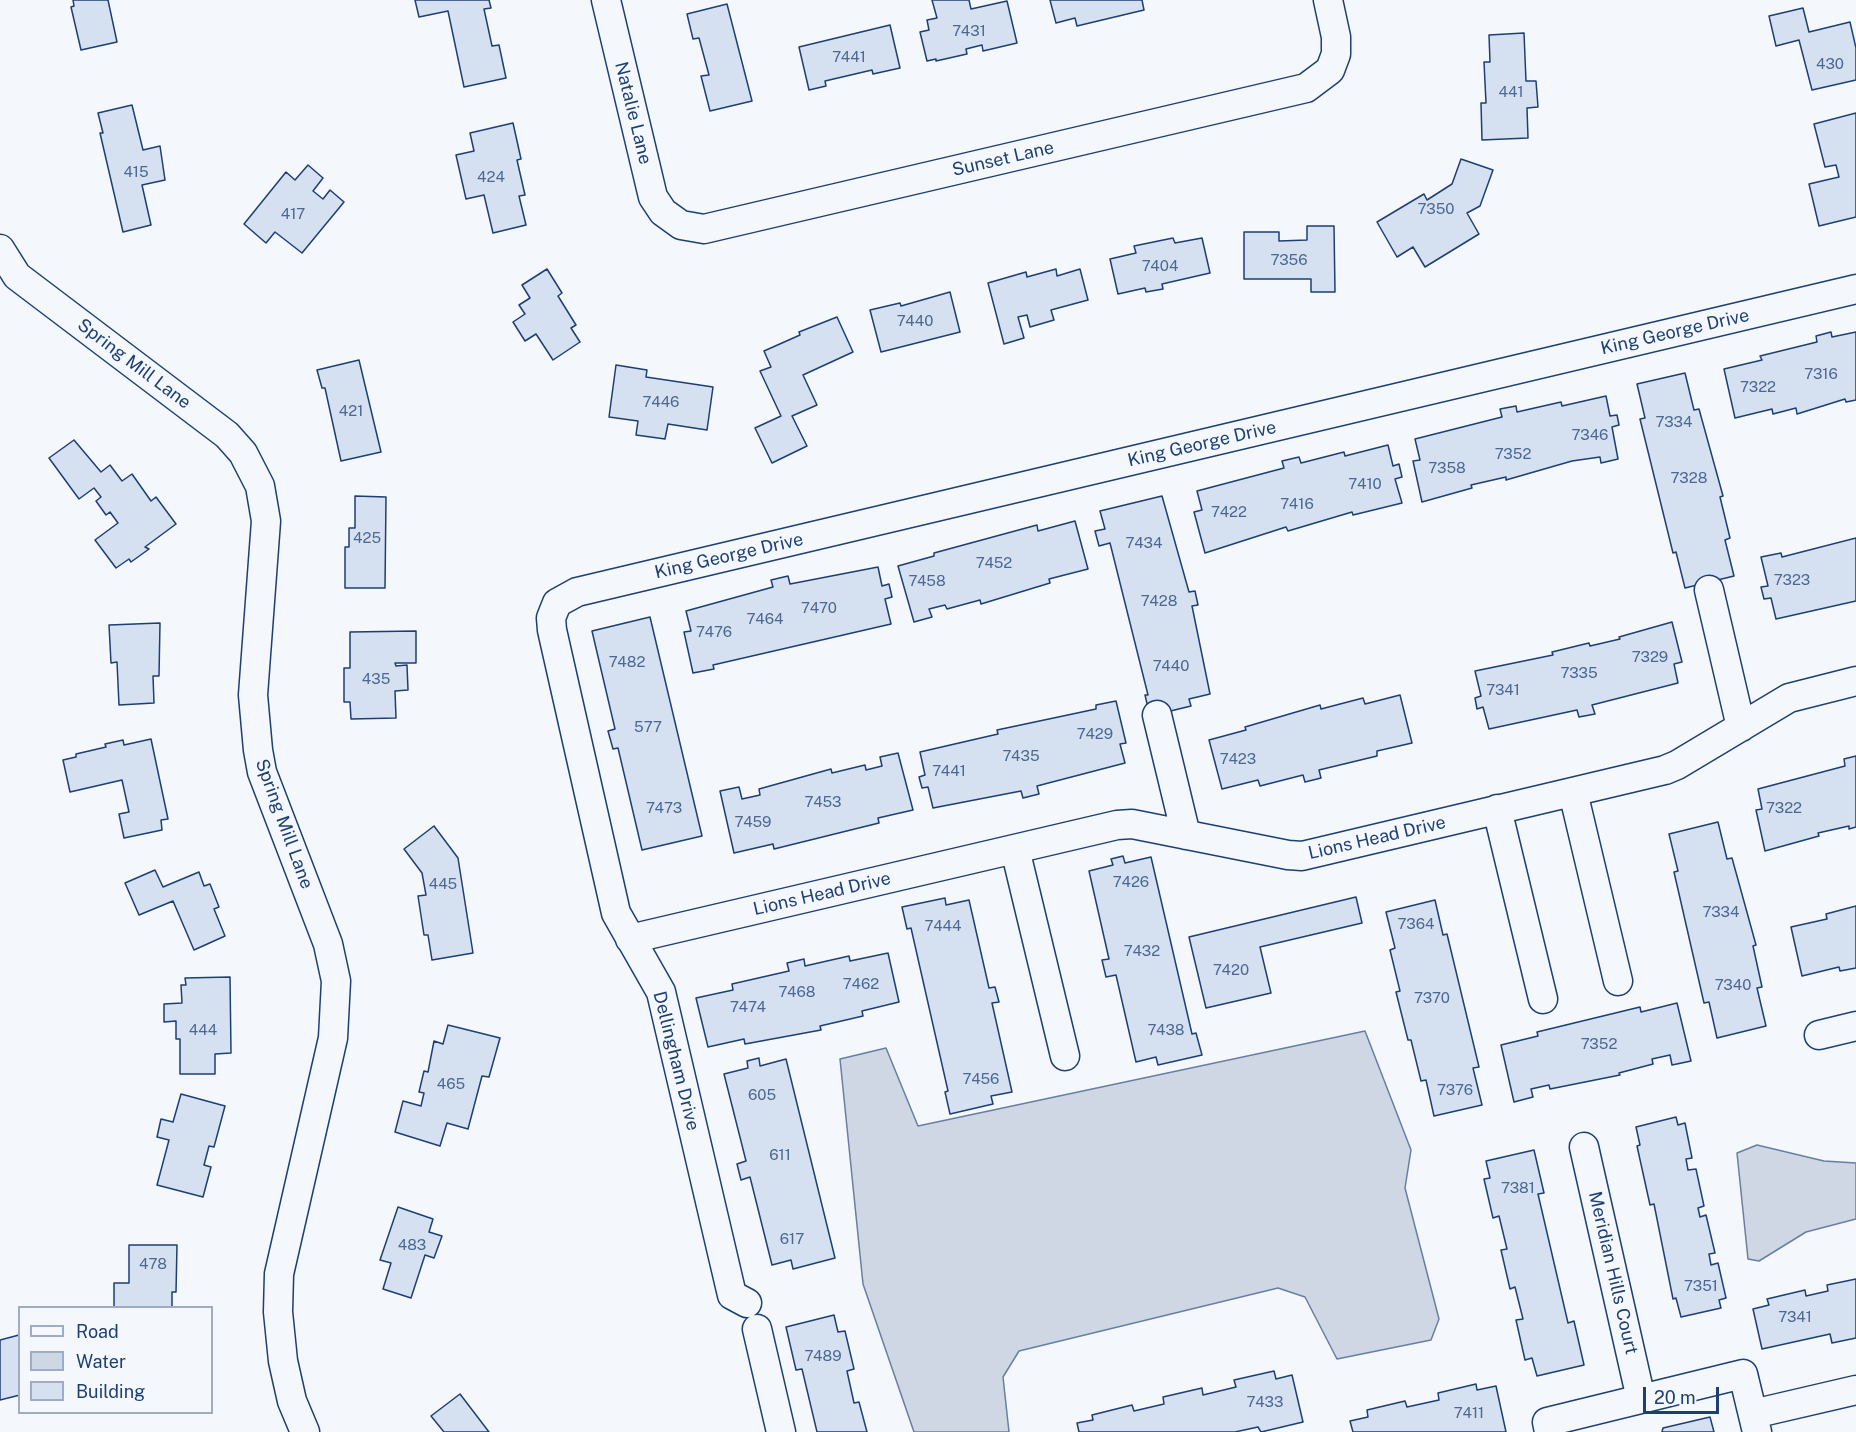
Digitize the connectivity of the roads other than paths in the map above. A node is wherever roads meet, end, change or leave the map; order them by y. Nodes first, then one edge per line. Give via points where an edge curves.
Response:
1 (606, 0) edge
2 (1328, 0) edge
3 (672, 219) joint
4 (0, 249) edge
5 (1856, 289) edge
6 (1709, 590) dead end
7 (554, 608) joint
8 (1856, 681) edge
9 (1157, 715) dead end
10 (1741, 727) junction
11 (1573, 792) junction
12 (1497, 809) junction
13 (1186, 835) junction
14 (1015, 849) junction
15 (630, 939) junction
16 (1618, 981) dead end
17 (1543, 999) dead end
18 (1856, 1026) edge
19 (1819, 1035) dead end
20 (1065, 1056) dead end
21 (1584, 1147) dead end
22 (747, 1303) dead end
23 (757, 1329) dead end
24 (1856, 1390) edge
25 (1641, 1399) junction
26 (1755, 1423) edge
27 (305, 1432) edge
28 (781, 1432) edge
29 (1549, 1432) edge

1 - 3 street, Natalie Lane via 653,196
2 - 3 street, Sunset Lane via 1336,54 1330,70 1306,88 704,229 681,225
4 - 27 street, Spring Mill Lane via 17,276 227,435 243,453 260,486 266,521 253,695 258,750 262,772 327,944 336,981 333,1038 279,1274 283,1361 292,1401
5 - 7 street, King George Drive via 577,592
6 - 10 street
7 - 15 street, Dellingham Drive via 552,630 616,913
8 - 10 street, Lions Head Drive via 1789,698
9 - 13 street
10 - 11 street, Lions Head Drive via 1677,765
11 - 12 street, Lions Head Drive
11 - 16 street
12 - 13 street, Lions Head Drive via 1302,856
12 - 17 street
13 - 14 street, Lions Head Drive via 1132,824
14 - 15 street, Lions Head Drive
14 - 20 street
15 - 22 street, Dellingham Drive via 661,992 732,1295
18 - 19 street
21 - 25 street, Meridian Hills Court
23 - 28 street
24 - 26 street
25 - 26 street via 1743,1374
25 - 29 street via 1546,1422

